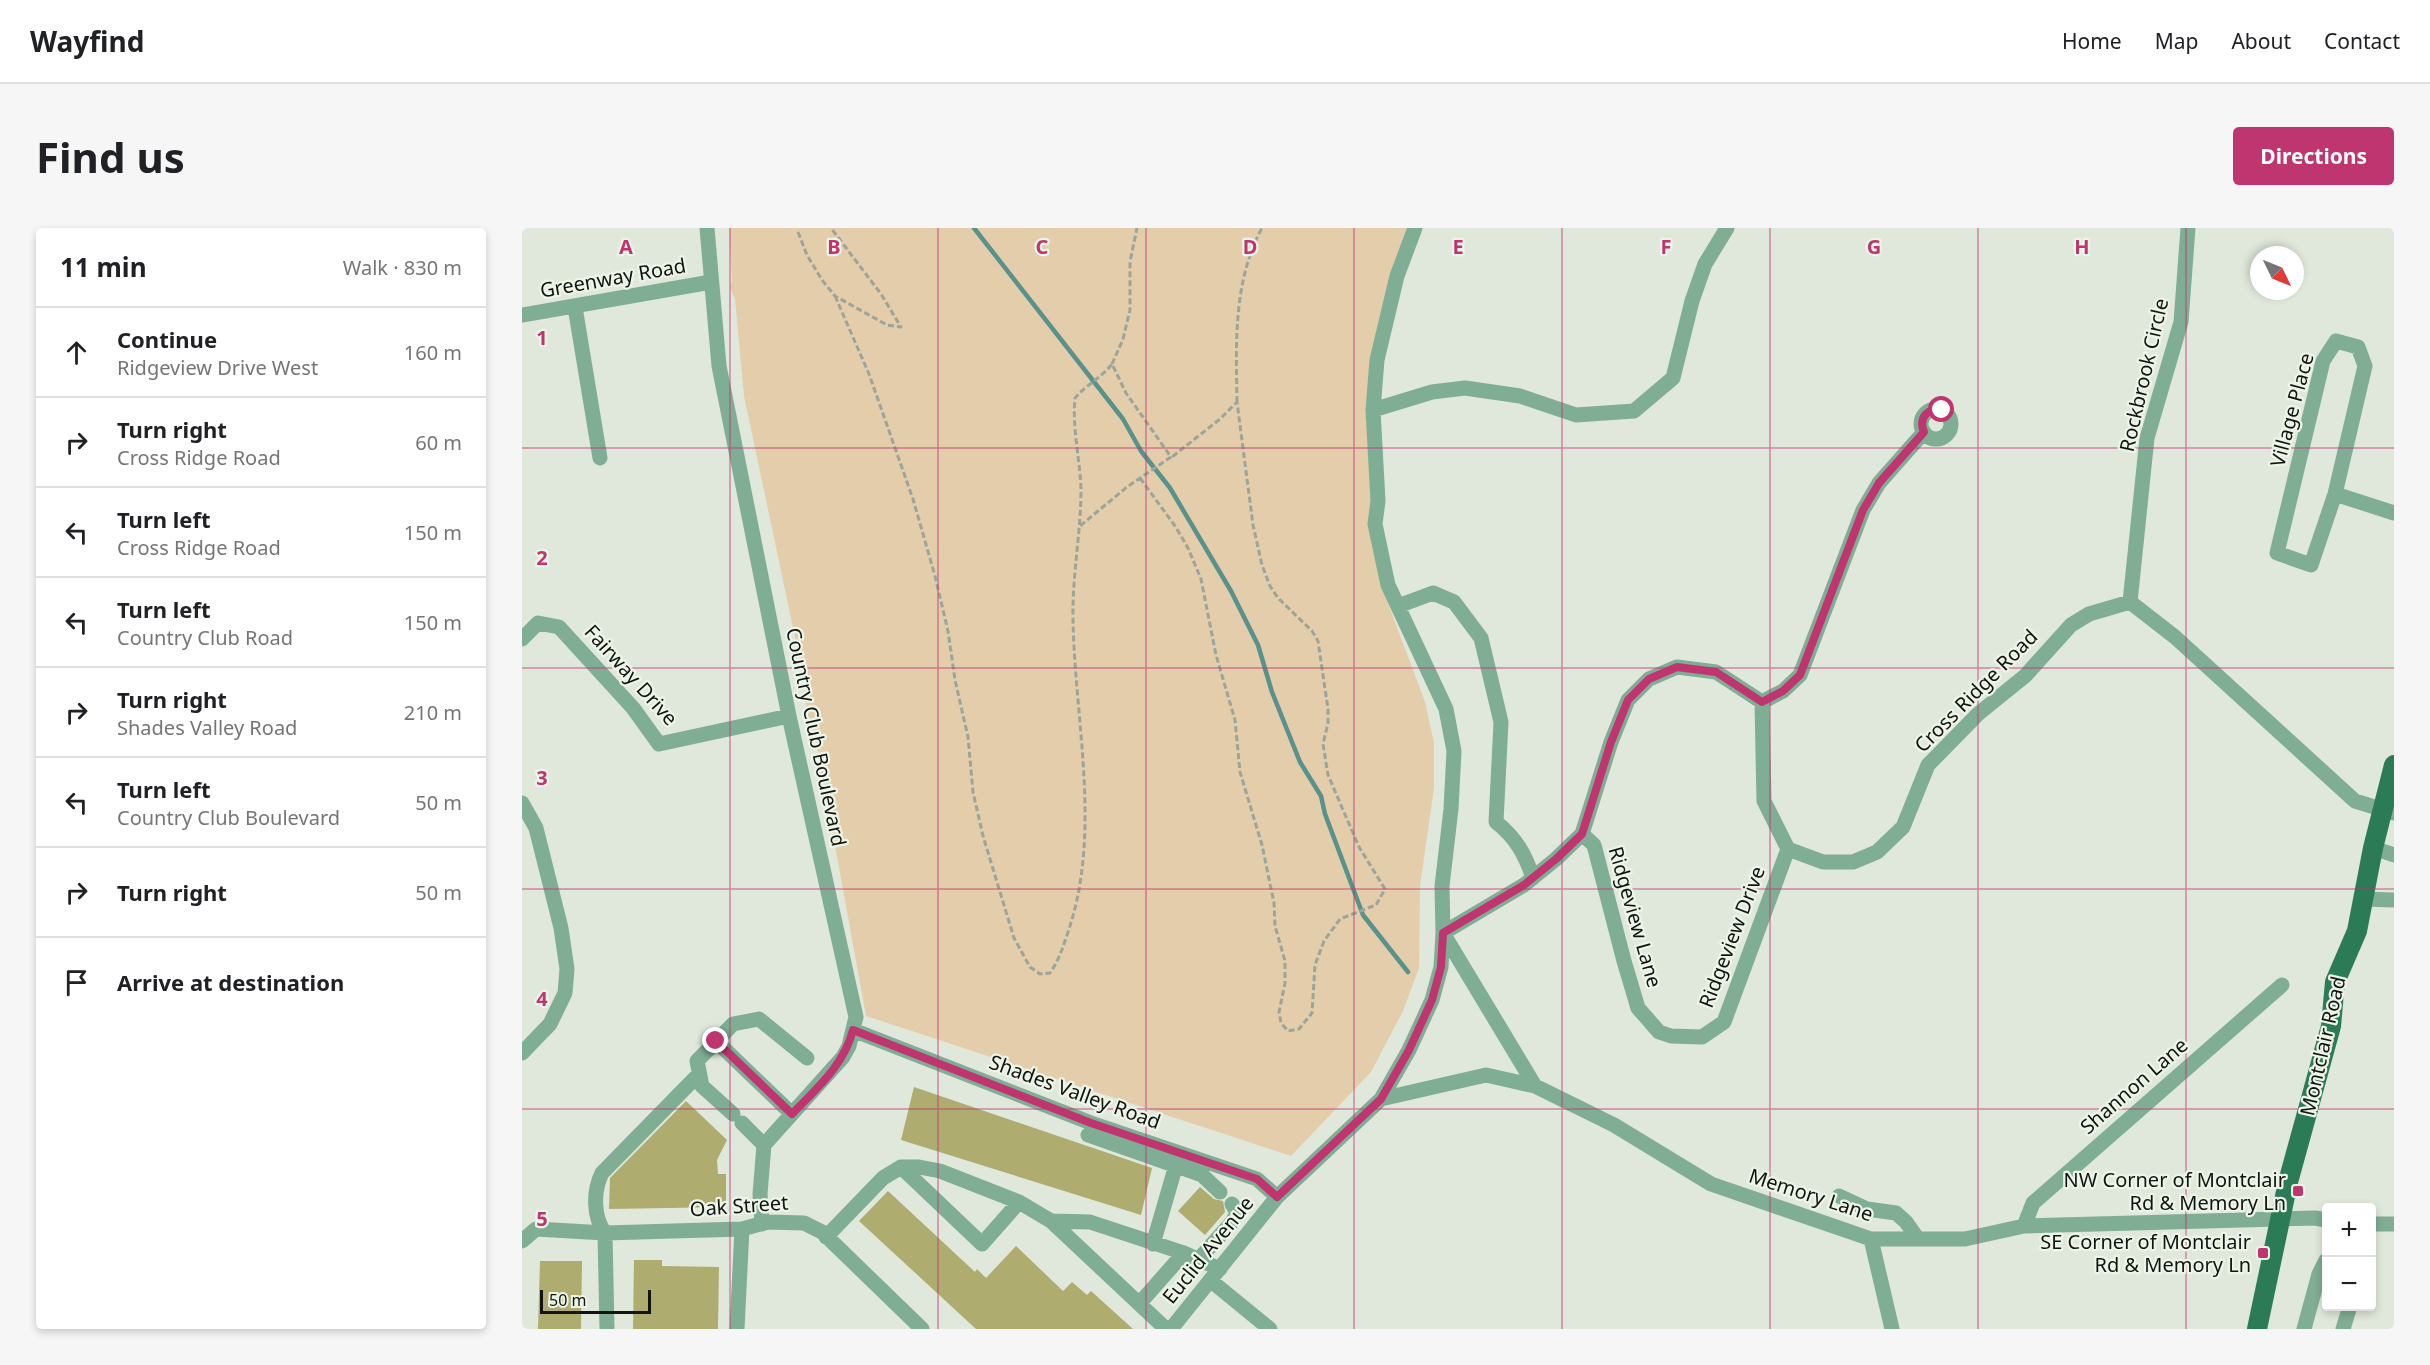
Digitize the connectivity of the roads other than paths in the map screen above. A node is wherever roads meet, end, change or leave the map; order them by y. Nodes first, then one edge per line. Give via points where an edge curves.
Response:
1 (707, 228) edge
2 (1415, 228) edge
3 (1727, 228) edge
4 (2188, 228) edge
5 (711, 282) junction
6 (575, 307) junction
7 (522, 315) edge
8 (1373, 410) junction
9 (1924, 432) dead end
10 (600, 458) dead end
11 (2335, 494) junction
12 (2394, 513) edge
13 (2130, 602) junction
14 (1398, 606) junction
15 (522, 639) edge
16 (1762, 702) junction
17 (789, 716) junction
18 (2394, 765) edge
19 (522, 803) edge
20 (2388, 812) edge
21 (1582, 834) junction
22 (2373, 848) junction
23 (1788, 849) junction
24 (2394, 855) edge
25 (1533, 878) junction
26 (2363, 899) junction
27 (2394, 900) edge
28 (1443, 933) junction
29 (2282, 985) dead end
30 (853, 1030) junction
31 (1671, 1036) joint
32 (716, 1041) junction
33 (522, 1053) edge
34 (807, 1058) dead end
35 (699, 1074) junction
36 (1535, 1086) junction
37 (1381, 1099) junction
38 (792, 1114) junction
39 (1088, 1134) junction
40 (764, 1145) junction
41 (1176, 1165) junction
42 (901, 1167) junction
43 (1220, 1192) dead end
44 (1839, 1196) dead end
45 (1277, 1197) junction
46 (1019, 1202) junction
47 (1232, 1204) dead end
48 (2322, 1219) edge
49 (2279, 1220) junction
50 (1051, 1221) junction
51 (762, 1224) junction
52 (2394, 1224) edge
53 (2024, 1226) junction
54 (2376, 1227) edge
55 (742, 1229) junction
56 (605, 1233) junction
57 (826, 1237) junction
58 (1871, 1239) junction
59 (1918, 1239) junction
60 (522, 1241) edge
61 (1153, 1244) junction
62 (1184, 1253) junction
63 (1199, 1259) junction
64 (2322, 1268) edge
65 (1215, 1275) junction
66 (1139, 1304) junction
67 (2348, 1311) edge
68 (607, 1329) edge
69 (736, 1329) edge
70 (922, 1329) edge
71 (1166, 1329) edge
72 (1171, 1329) edge
73 (1270, 1329) edge
74 (1892, 1329) edge
75 (2256, 1329) edge
76 (2304, 1329) edge
77 (2343, 1329) edge

1 - 5 street, Country Club Boulevard
2 - 8 street via 1397,276 1377,360
3 - 8 street via 1705,264 1692,300 1673,378 1634,411 1576,415 1520,396 1466,388 1432,392
4 - 13 street, Rockbrook Circle via 2181,322 2147,438
5 - 6 street, Greenway Road
5 - 17 street, Country Club Boulevard via 719,366
6 - 7 street, Greenway Road
6 - 10 street
8 - 14 street via 1378,501 1375,524 1388,585
9 - 16 street via 1879,483 1863,510 1800,675 1783,691
11 - 11 street, Village Place via 2365,366 2358,347 2336,341 2323,361 2277,553 2311,565
11 - 12 street
13 - 20 street via 2175,637 2355,801
13 - 23 street, Cross Ridge Road via 2089,614 2071,625 2025,676 1978,714 1928,765 1903,826 1877,852 1852,862 1823,862
14 - 25 street via 1433,593 1454,602 1480,638 1501,722 1496,822 1524,853
14 - 28 street via 1446,709 1454,751 1442,886
15 - 17 street, Fairway Drive via 538,623 559,627 633,708 659,744
16 - 21 street via 1716,672 1677,667 1649,679 1628,700
16 - 23 street via 1764,801
17 - 30 street, Country Club Boulevard via 854,1007
18 - 20 main road, Montclair Road
19 - 33 street via 537,828 567,969 565,993 550,1024
20 - 22 main road, Montclair Road
21 - 25 street
21 - 31 street, Ridgeview Lane via 1594,845 1638,1008 1659,1032
22 - 24 street
22 - 26 main road, Montclair Road
23 - 31 street, Ridgeview Drive via 1724,1022 1702,1037
25 - 28 street
26 - 27 street
26 - 49 main road, Montclair Road via 2357,932 2335,982 2331,1026
28 - 36 street
28 - 37 street via 1441,967 1432,1000
29 - 53 street, Shannon Lane via 2032,1203
30 - 38 street, Country Club Boulevard via 843,1057
30 - 39 street, Shades Valley Road
32 - 34 street via 733,1024 759,1019
32 - 35 street via 697,1061
32 - 38 street
35 - 40 street via 702,1086
35 - 56 street via 602,1173 597,1183 597,1217
36 - 37 street, Memory Lane via 1486,1074
36 - 58 street, Memory Lane via 1614,1125 1711,1184
37 - 45 street, Euclid Avenue
38 - 40 street, Country Club Boulevard
39 - 41 street
39 - 45 street, Shades Valley Road via 1257,1179
40 - 51 street
41 - 43 street via 1202,1175
41 - 61 street
42 - 46 street via 940,1171
42 - 46 street via 982,1244
42 - 57 street via 883,1178
44 - 59 street via 1867,1209 1896,1213
45 - 65 street, Euclid Avenue
46 - 50 street
47 - 63 street via 1237,1212 1233,1221
48 - 49 street, Memory Lane
49 - 53 street, Memory Lane
49 - 75 main road, Montclair Road
50 - 61 street via 1090,1222
50 - 66 street
51 - 55 street, Oak Street
51 - 57 street, Oak Street via 804,1223
52 - 54 street
53 - 59 street, Memory Lane via 1965,1239
55 - 56 street, Oak Street
55 - 69 street
56 - 60 street, Oak Street via 536,1229
56 - 68 street
57 - 70 street, Oak Street
58 - 59 street, Memory Lane
58 - 74 street
61 - 62 street
62 - 63 street
62 - 66 street
63 - 65 street
64 - 76 street
65 - 72 street, Euclid Avenue
65 - 73 street
66 - 71 street
67 - 77 street

